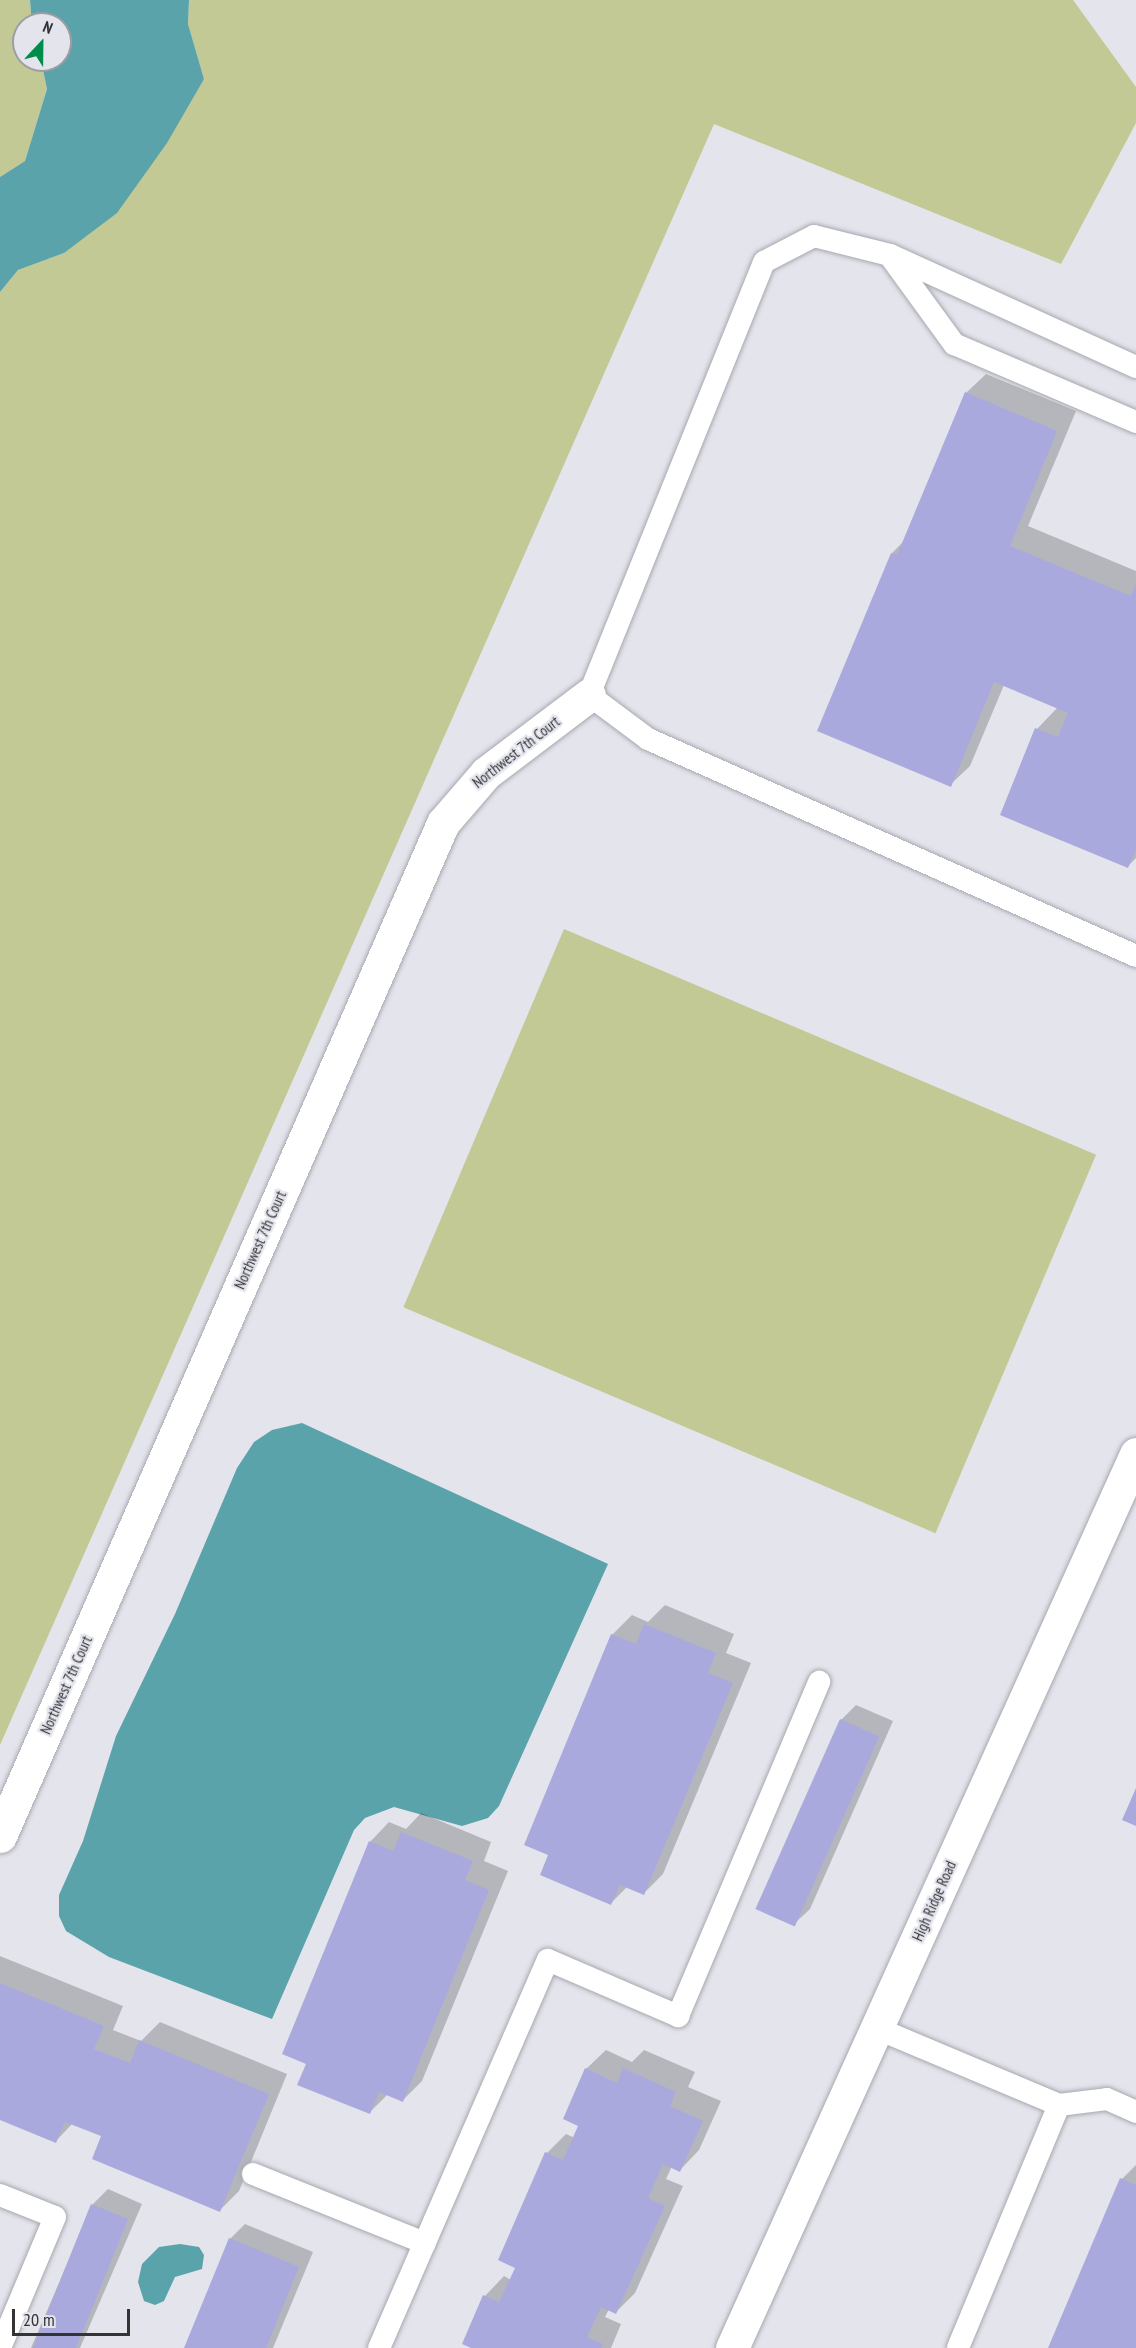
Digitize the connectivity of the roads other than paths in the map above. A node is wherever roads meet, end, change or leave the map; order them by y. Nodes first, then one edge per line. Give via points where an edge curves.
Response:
1 (890, 255) junction
2 (1136, 367) edge
3 (1136, 422) edge
4 (589, 695) junction
5 (1136, 956) edge
6 (1136, 1454) edge
7 (819, 1682) dead end
8 (0, 1836) edge
9 (876, 2028) junction
10 (1059, 2105) junction
11 (1136, 2112) edge
12 (253, 2174) dead end
13 (0, 2195) edge
14 (424, 2243) junction
15 (0, 2348) edge
16 (380, 2348) edge
17 (732, 2348) edge
18 (958, 2348) edge

1 - 2 lane
1 - 3 lane via 954,344
1 - 4 lane via 814,236 764,262
4 - 5 lane via 648,739
4 - 8 street, Northwest 7th Court via 486,773 443,823
6 - 9 street, High Ridge Road
7 - 14 lane via 678,2016 548,1960
9 - 10 lane
9 - 17 street, High Ridge Road
10 - 11 lane via 1107,2099
10 - 18 lane
12 - 14 lane
13 - 15 lane via 56,2217
14 - 16 lane

